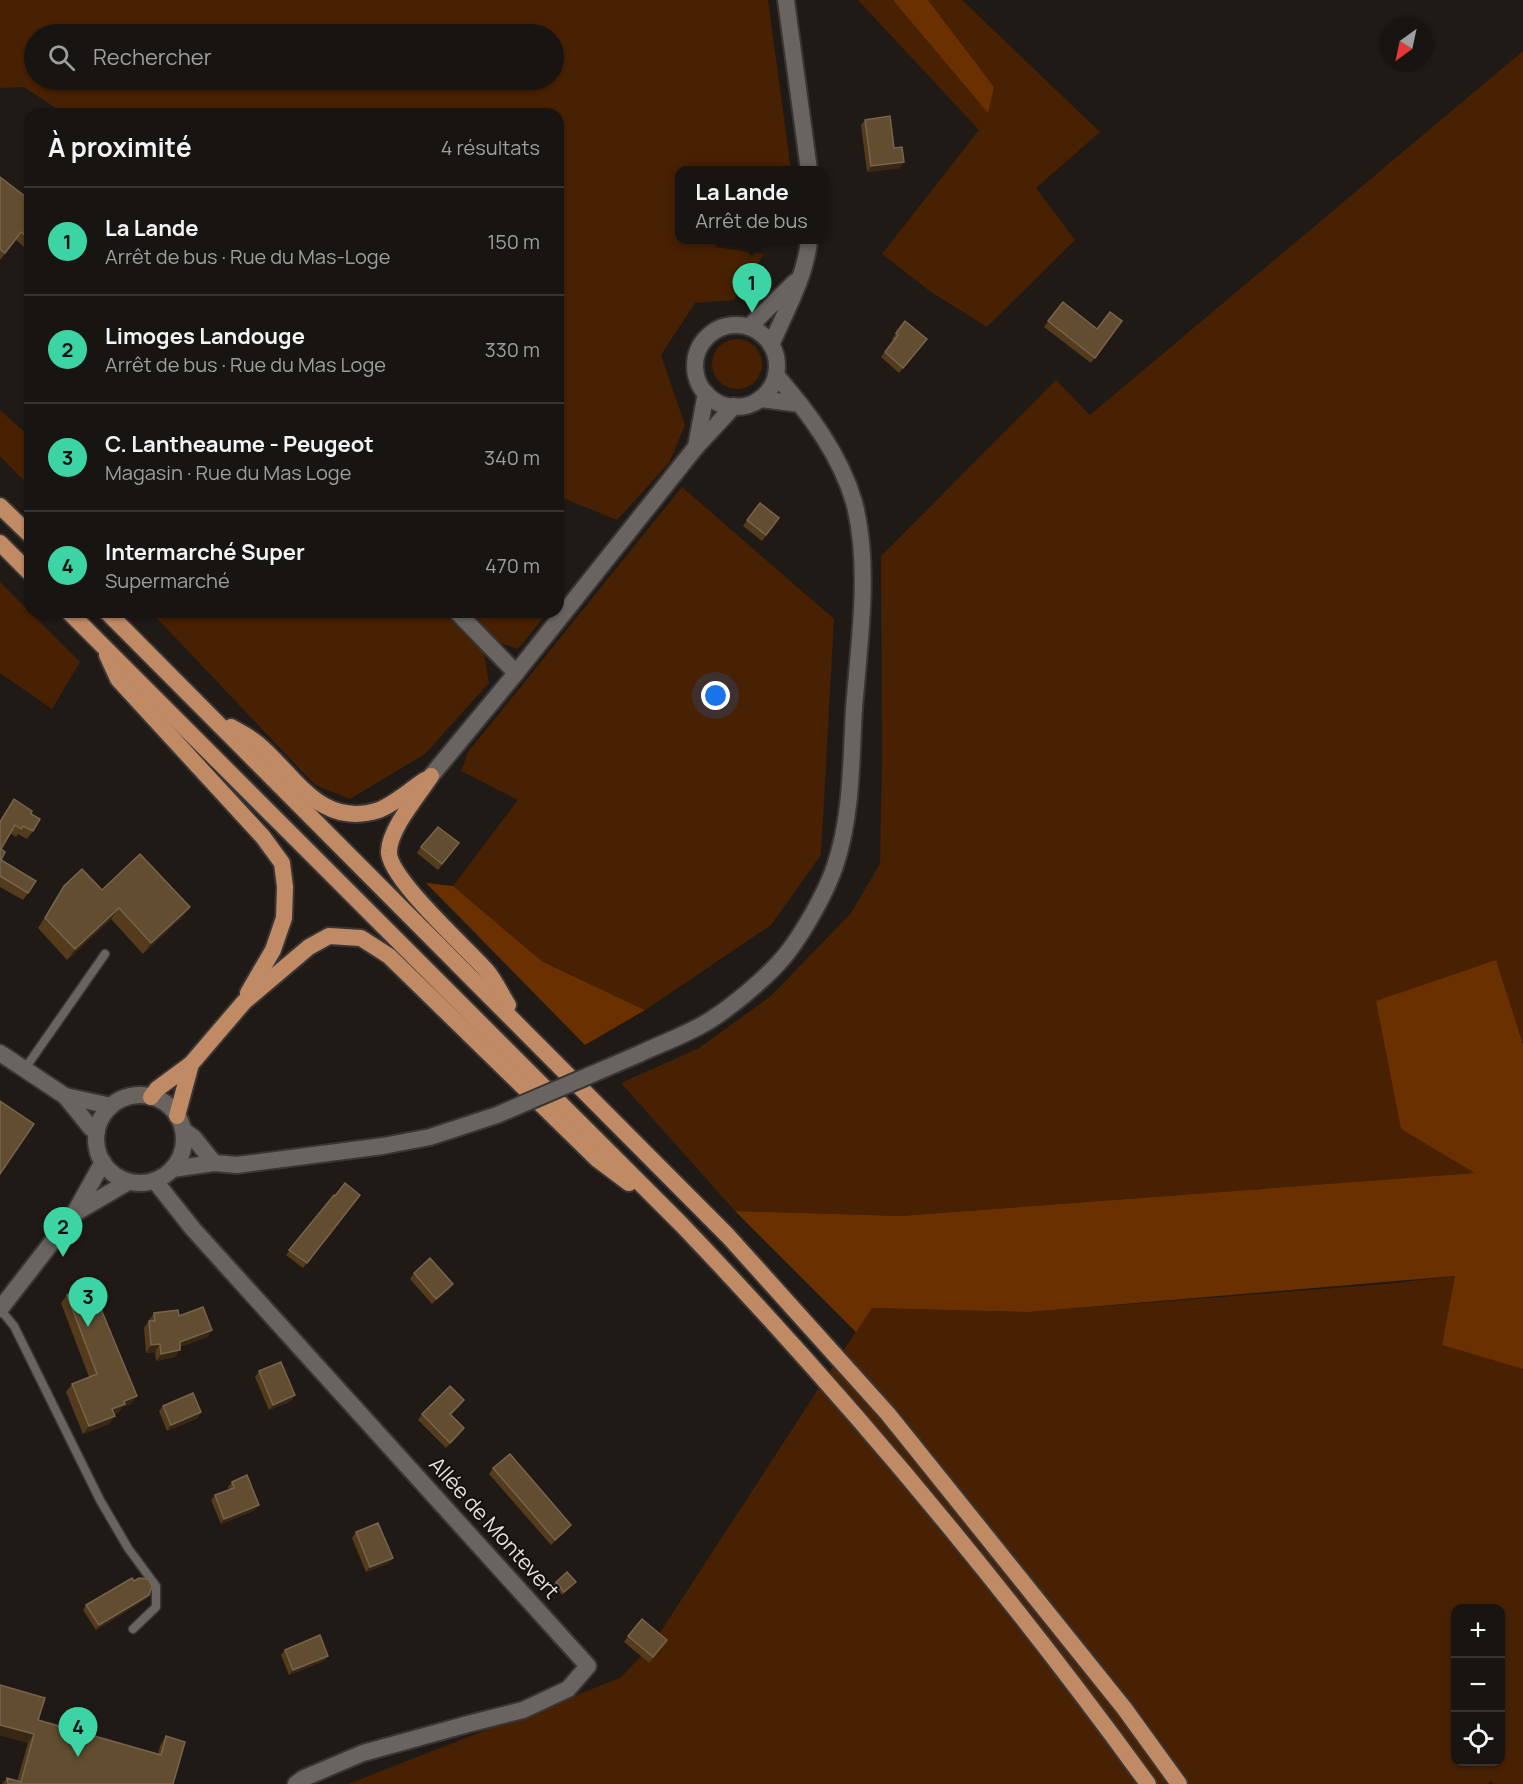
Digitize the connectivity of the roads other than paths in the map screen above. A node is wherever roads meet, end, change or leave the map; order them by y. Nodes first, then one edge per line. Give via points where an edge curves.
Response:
1 (786, 0) edge
2 (808, 166) edge
3 (809, 244) edge
4 (800, 277) junction
5 (749, 327) junction
6 (771, 345) junction
7 (776, 375) junction
8 (706, 393) junction
9 (760, 399) junction
10 (800, 404) junction
11 (734, 406) junction
12 (696, 447) junction
13 (0, 506) edge
14 (24, 530) edge
15 (0, 543) edge
16 (24, 567) edge
17 (564, 613) edge
18 (75, 618) edge
19 (113, 618) edge
20 (463, 618) edge
21 (560, 618) edge
22 (102, 645) junction
23 (516, 673) junction
24 (205, 710) junction
25 (430, 776) junction
26 (105, 954) dead end
27 (244, 1002) junction
28 (522, 1028) junction
29 (0, 1053) edge
30 (192, 1064) junction
31 (24, 1070) junction
32 (65, 1096) junction
33 (151, 1097) junction
34 (111, 1106) junction
35 (180, 1123) junction
36 (97, 1131) junction
37 (103, 1162) junction
38 (214, 1163) junction
39 (172, 1169) junction
40 (155, 1180) junction
41 (128, 1182) junction
42 (74, 1214) junction
43 (681, 1224) junction
44 (0, 1309) edge
45 (133, 1629) dead end
46 (296, 1784) edge
47 (1148, 1784) edge
48 (1179, 1784) edge

1 - 2 main road
3 - 4 main road
4 - 5 main road
4 - 6 main road
5 - 6 main road
5 - 8 main road via 725,327 702,343 696,365
6 - 7 main road
7 - 9 main road
7 - 10 main road
8 - 11 main road via 720,403
8 - 12 main road
9 - 10 main road
9 - 11 main road
10 - 38 main road, bridge via 825,439 854,501 862,539 862,588 847,819 835,867 813,912 784,956 712,1020 497,1115 430,1137 383,1146 237,1165
11 - 12 main road
12 - 17 main road
13 - 14 highway
15 - 16 highway
18 - 22 highway
19 - 24 highway
20 - 23 main road
21 - 23 main road
22 - 27 highway via 118,679 263,837 282,863 284,918 273,950
22 - 43 highway
23 - 25 main road
24 - 25 highway via 258,744 310,796 334,812 357,815 381,809
24 - 28 highway
25 - 28 highway via 394,832 389,853 394,869 489,973
26 - 31 lane
27 - 30 highway
27 - 43 highway via 309,947 329,936 361,938 389,956 597,1159
28 - 48 highway via 728,1236 888,1414 1124,1708
29 - 31 main road
30 - 33 highway
30 - 35 highway
31 - 32 main road
32 - 34 main road
32 - 36 main road
33 - 34 main road via 133,1096
33 - 35 main road via 167,1105
34 - 36 main road
35 - 38 main road
35 - 39 main road via 183,1150
36 - 37 main road via 97,1147
37 - 41 main road via 113,1174
37 - 42 main road
38 - 39 main road
39 - 40 main road
40 - 41 main road
40 - 46 main road, Allée de Montevert via 193,1228 588,1666 568,1689 524,1710 363,1753
41 - 42 main road
42 - 44 main road
43 - 47 highway via 868,1428 1024,1619
44 - 45 lane via 15,1326 100,1500 156,1586 156,1607

